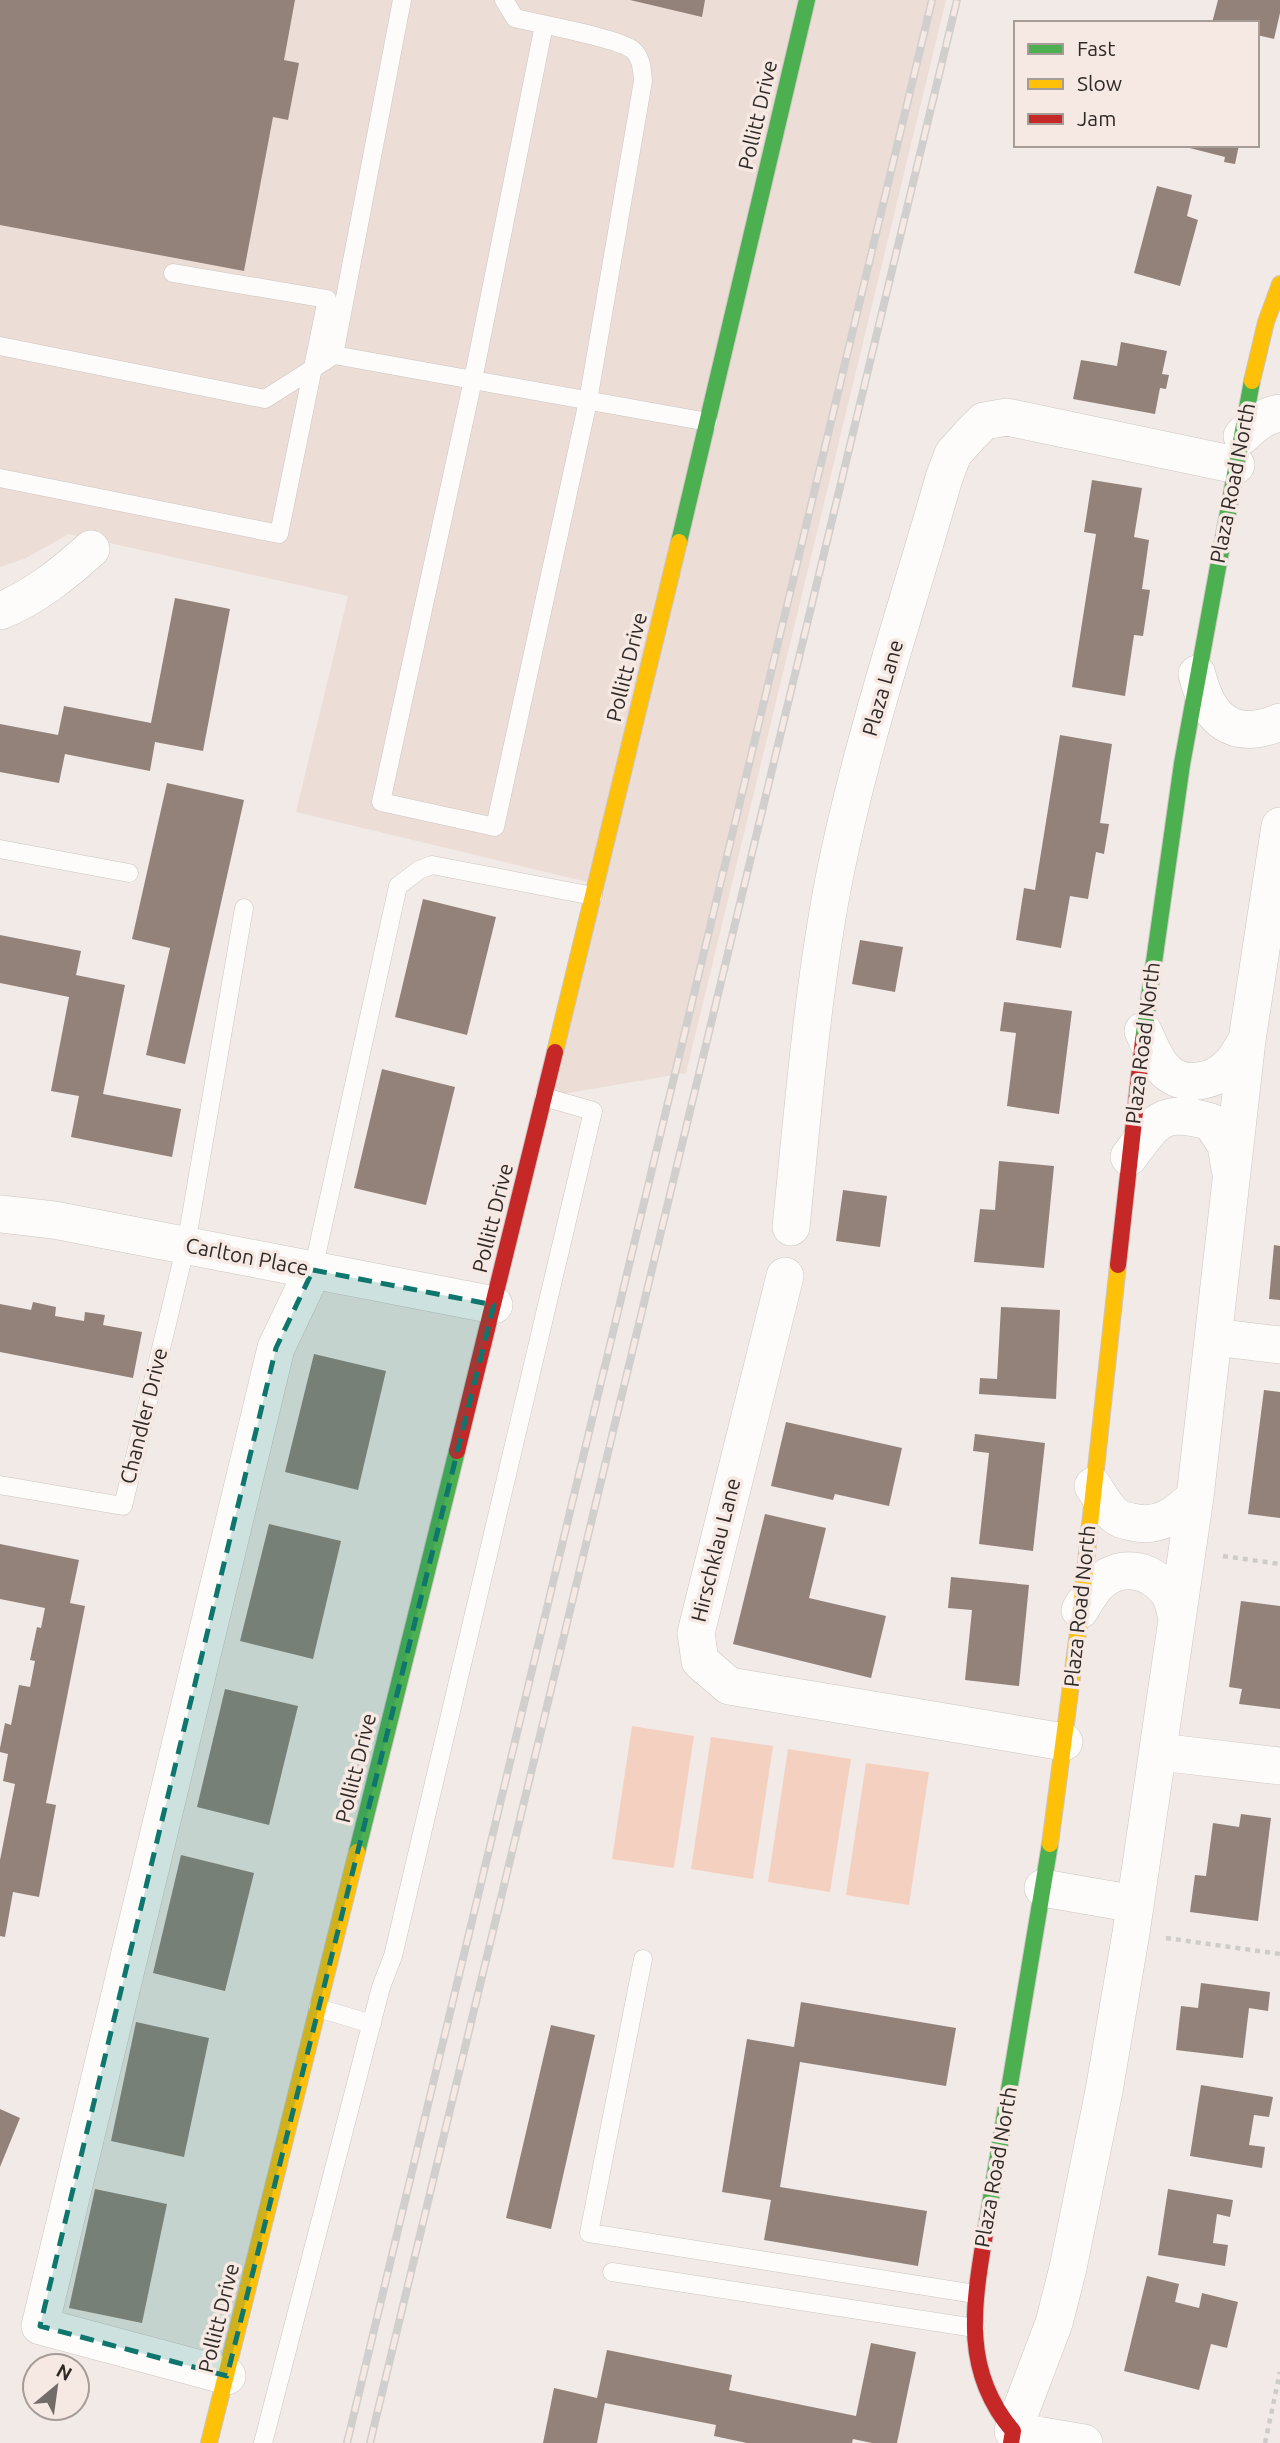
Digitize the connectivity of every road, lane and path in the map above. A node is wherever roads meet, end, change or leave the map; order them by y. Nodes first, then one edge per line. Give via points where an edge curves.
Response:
1 (402, 0) edge
2 (503, 0) edge
3 (807, 0) edge
4 (544, 25) junction
5 (173, 273) dead end
6 (1280, 284) edge
7 (0, 346) edge
8 (334, 355) junction
9 (313, 369) junction
10 (473, 380) junction
11 (588, 401) junction
12 (1280, 413) edge
13 (708, 422) junction
14 (1239, 450) junction
15 (0, 478) edge
16 (91, 549) dead end
17 (0, 611) edge
18 (1197, 674) junction
19 (1280, 722) edge
20 (1280, 826) edge
21 (0, 849) edge
22 (129, 873) dead end
23 (593, 896) junction
24 (244, 908) dead end
25 (1273, 910) edge
26 (1143, 1031) junction
27 (1247, 1040) junction
28 (544, 1097) junction
29 (1129, 1157) junction
30 (1231, 1177) junction
31 (0, 1214) edge
32 (791, 1227) dead end
33 (186, 1245) junction
34 (313, 1270) junction
35 (785, 1276) dead end
36 (494, 1305) junction
37 (1214, 1337) junction
38 (1280, 1345) edge
39 (0, 1485) edge
40 (1093, 1486) junction
41 (1195, 1497) junction
42 (1187, 1551) junction
43 (1280, 1564) edge
44 (1080, 1609) junction
45 (1177, 1618) junction
46 (1065, 1742) junction
47 (1159, 1752) junction
48 (1280, 1766) edge
49 (1043, 1888) junction
50 (1133, 1919) junction
51 (1280, 1954) edge
52 (643, 1959) dead end
53 (318, 2008) junction
54 (372, 2024) junction
55 (612, 2272) dead end
56 (975, 2294) junction
57 (975, 2328) junction
58 (1280, 2372) edge
59 (227, 2376) junction
60 (1012, 2437) edge
61 (209, 2443) edge
62 (263, 2443) edge
63 (1084, 2443) edge
64 (1265, 2443) edge

1 - 8 lane
2 - 4 lane via 515,18
3 - 13 street, Pollitt Drive
4 - 10 lane
4 - 11 lane via 634,51 643,81
5 - 9 lane via 327,299
6 - 14 street, Plaza Road North via 1262,336
7 - 9 lane via 265,399
8 - 9 lane
8 - 10 lane
9 - 15 lane via 279,534
10 - 11 lane
10 - 11 lane via 381,802 495,827
11 - 13 lane
12 - 14 street via 1255,423
13 - 23 street, Pollitt Drive
14 - 18 street, Plaza Road North
14 - 32 street, Plaza Lane via 1007,417 984,421 953,454 839,855 817,988
16 - 17 street via 53,582
18 - 19 street via 1202,696 1226,724 1244,729
18 - 26 street, Plaza Road North
20 - 25 street
21 - 22 lane
23 - 28 street, Pollitt Drive
23 - 34 lane via 432,865 398,886
24 - 33 lane
25 - 27 street
26 - 27 street via 1154,1056 1169,1074 1191,1082 1209,1079 1228,1068
26 - 29 street, Plaza Road North
27 - 30 street
28 - 36 street, Pollitt Drive
28 - 54 lane via 593,1111 393,1955
29 - 30 street via 1162,1119 1187,1116 1211,1122 1226,1145
29 - 40 street, Plaza Road North
30 - 37 street
31 - 33 street, Carlton Place
33 - 34 street, Carlton Place
33 - 39 lane, Chandler Drive via 122,1506
34 - 36 street, Carlton Place
34 - 59 street via 276,1348 40,2326
35 - 46 street, Hirschklau Lane via 695,1633 699,1661 729,1686
36 - 53 street, Pollitt Drive
37 - 38 street
37 - 41 street
40 - 41 street via 1118,1518 1138,1524 1159,1523 1178,1514
40 - 44 street, Plaza Road North
41 - 42 street
42 - 43 path
42 - 45 street
44 - 45 street via 1095,1586 1112,1573 1133,1570 1154,1577 1170,1594
44 - 46 street, Plaza Road North
45 - 47 street
46 - 49 street, Plaza Road North
47 - 48 street
47 - 50 street
49 - 50 street
49 - 56 street, Plaza Road North
50 - 51 path
50 - 60 street via 1068,2268 1051,2334
52 - 56 lane via 589,2233
53 - 54 lane
53 - 59 street, Pollitt Drive
54 - 62 lane
55 - 57 lane
56 - 57 street, Plaza Road North
57 - 60 street, Plaza Road North via 981,2375
58 - 64 path
59 - 61 street, Pollitt Drive
60 - 63 street

